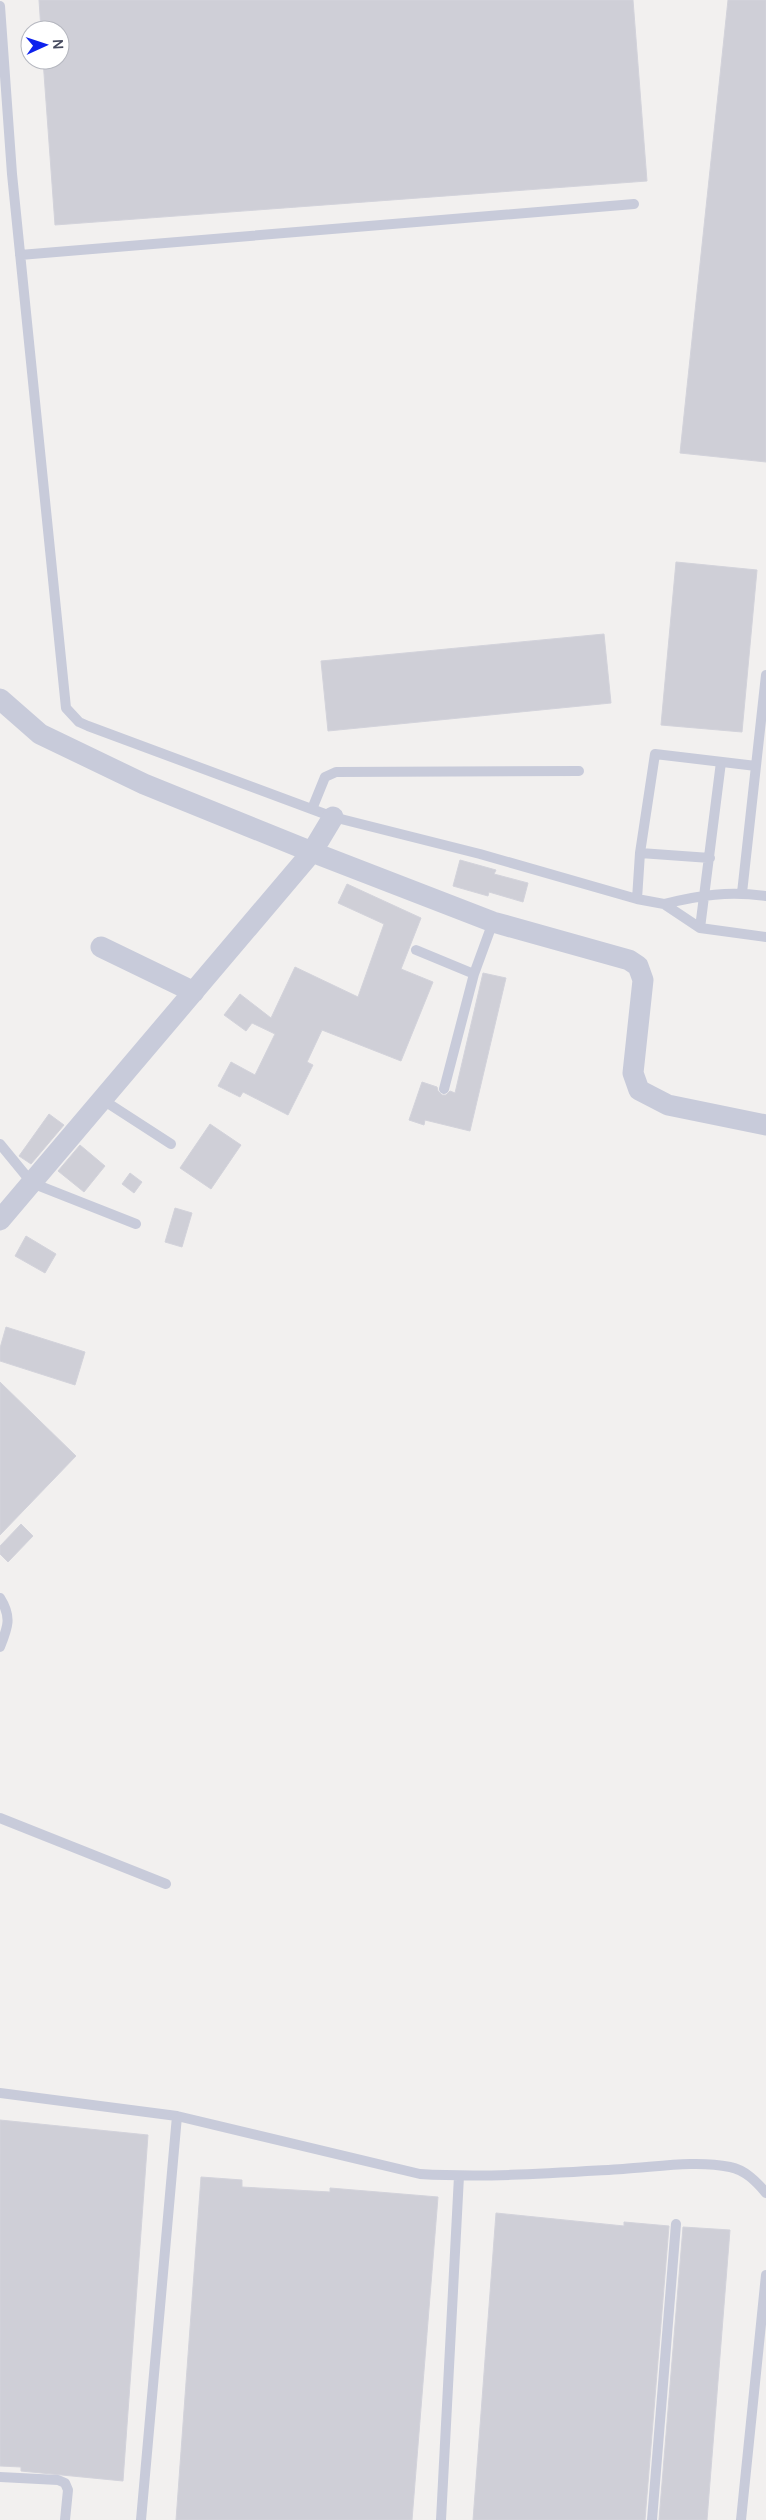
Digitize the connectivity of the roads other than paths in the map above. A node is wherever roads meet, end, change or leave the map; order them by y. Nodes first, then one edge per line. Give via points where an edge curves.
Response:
1 (0, 6) edge
2 (2, 42) edge
3 (0, 170) edge
4 (12, 174) junction
5 (634, 204) dead end
6 (20, 255) junction
7 (766, 675) edge
8 (0, 699) edge
9 (721, 762) junction
10 (756, 766) junction
11 (579, 771) dead end
12 (312, 809) junction
13 (333, 817) junction
14 (312, 852) junction
15 (640, 853) junction
16 (710, 858) junction
17 (742, 893) junction
18 (704, 894) junction
19 (766, 896) edge
20 (637, 899) junction
21 (664, 904) junction
22 (493, 922) junction
23 (700, 928) junction
24 (766, 937) edge
25 (101, 947) dead end
26 (416, 950) dead end
27 (474, 974) junction
28 (194, 992) junction
29 (444, 1089) dead end
30 (102, 1100) junction
31 (766, 1126) edge
32 (0, 1144) edge
33 (171, 1144) dead end
34 (32, 1183) junction
35 (0, 1220) edge
36 (136, 1224) dead end
37 (0, 1598) edge
38 (0, 1647) edge
39 (0, 1818) edge
40 (166, 1884) dead end
41 (0, 2093) edge
42 (178, 2116) junction
43 (459, 2176) junction
44 (766, 2193) edge
45 (676, 2224) dead end
46 (766, 2275) edge
47 (0, 2477) edge
48 (65, 2520) edge
49 (141, 2520) edge
50 (441, 2520) edge
51 (652, 2520) edge
52 (741, 2520) edge

1 - 2 lane
2 - 4 lane
3 - 4 lane
4 - 6 lane
5 - 6 lane
6 - 12 lane via 66,708 79,722 88,726
7 - 10 lane
8 - 14 street via 40,734 144,784
9 - 10 lane
9 - 15 lane via 655,754
9 - 16 lane
10 - 17 lane
11 - 12 lane via 336,772 326,777
12 - 13 lane
13 - 14 street
13 - 20 lane via 480,854
14 - 22 street
14 - 28 street
15 - 16 lane
15 - 20 lane
16 - 18 lane
17 - 18 lane
17 - 19 lane
18 - 21 lane
18 - 23 lane
20 - 21 lane
21 - 23 lane
22 - 27 lane
22 - 31 street via 629,960 638,966 643,980 633,1073 639,1090 668,1105
23 - 24 lane
25 - 28 street
26 - 27 lane
27 - 29 lane
28 - 30 street
30 - 33 lane
30 - 34 street
32 - 34 lane
34 - 35 street
34 - 36 lane
37 - 38 lane via 8,1612 7,1630
39 - 40 lane
41 - 42 lane
42 - 43 lane via 420,2174
42 - 49 lane
43 - 44 lane via 698,2165 731,2167 754,2179
43 - 50 lane
45 - 51 lane
46 - 52 lane
47 - 48 lane via 65,2483 68,2490

